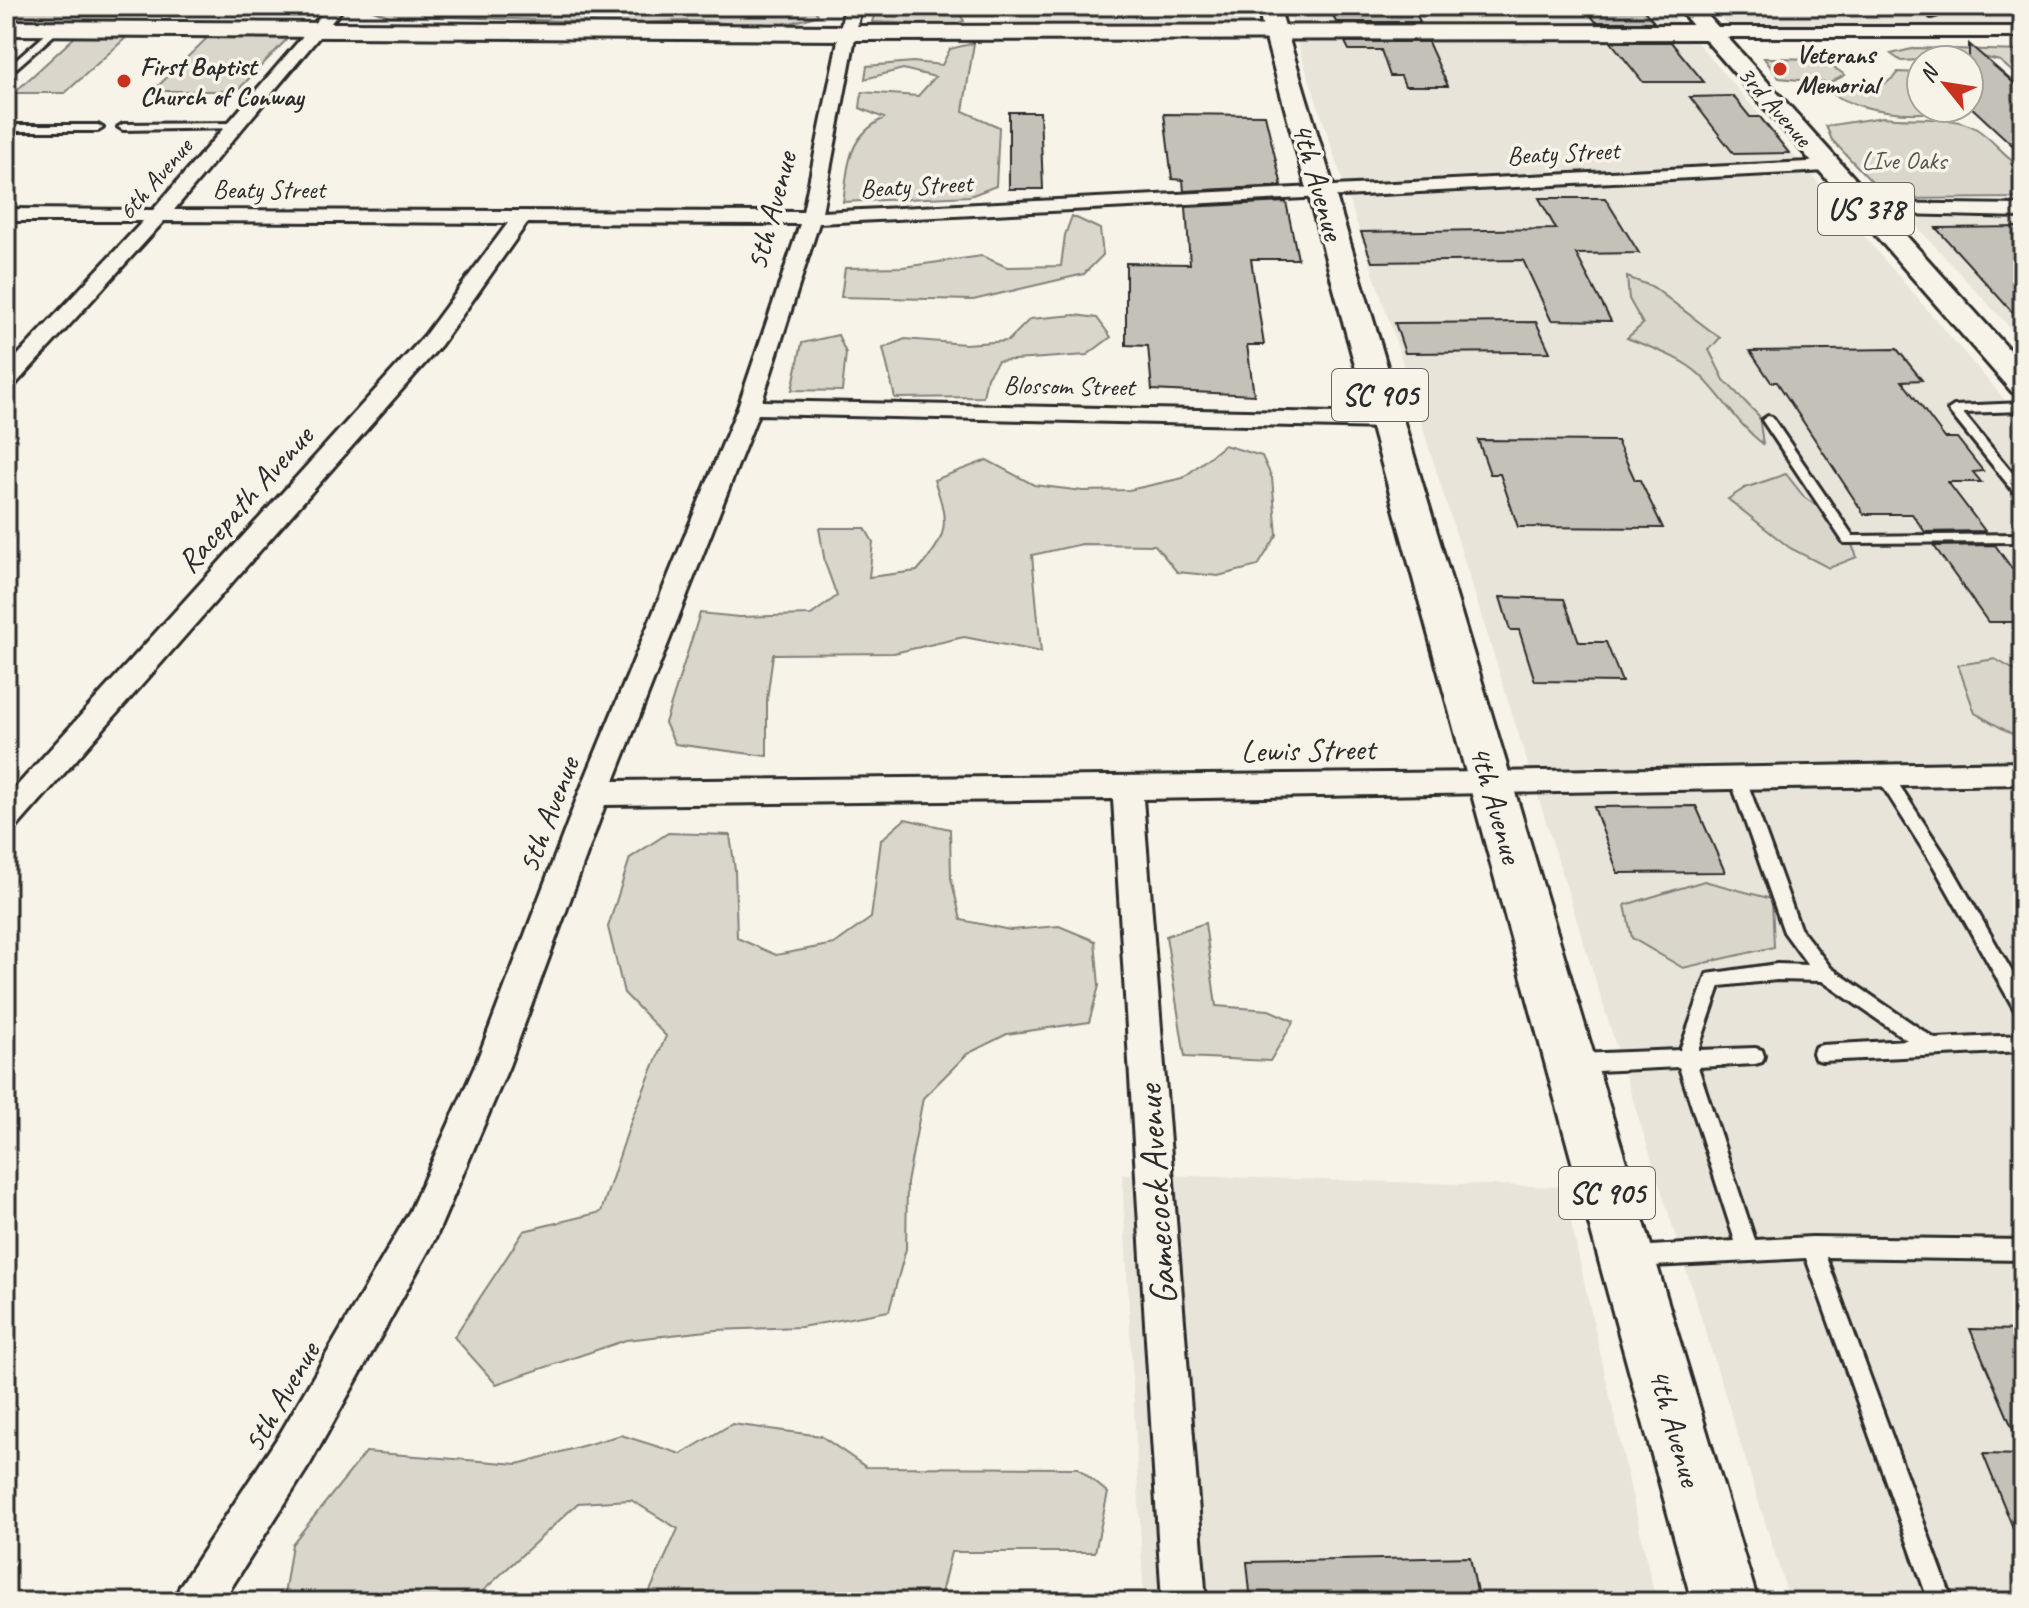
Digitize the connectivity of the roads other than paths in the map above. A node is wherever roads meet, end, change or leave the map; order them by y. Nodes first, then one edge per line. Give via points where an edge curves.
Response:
1 (337, 6) edge
2 (1687, 6) edge
3 (1924, 6) edge
4 (1934, 15) dead end
5 (1272, 19) edge
6 (850, 20) edge
7 (6, 28) edge
8 (58, 28) junction
9 (318, 29) junction
10 (1709, 32) junction
11 (2023, 32) edge
12 (6, 74) edge
13 (235, 126) junction
14 (123, 127) dead end
15 (6, 128) edge
16 (98, 128) dead end
17 (1827, 166) junction
18 (1322, 192) junction
19 (1866, 209) junction
20 (2023, 211) edge
21 (160, 214) junction
22 (6, 215) edge
23 (522, 216) junction
24 (811, 218) junction
25 (6, 381) edge
26 (2023, 385) edge
27 (749, 407) junction
28 (2023, 407) edge
29 (1768, 420) dead end
30 (1387, 421) junction
31 (2023, 494) edge
32 (2023, 538) edge
33 (1884, 775) junction
34 (2021, 776) edge
35 (1738, 779) junction
36 (1490, 784) junction
37 (1127, 787) junction
38 (594, 793) junction
39 (6, 818) edge
40 (1825, 973) junction
41 (2014, 976) edge
42 (2023, 1008) edge
43 (2023, 1043) edge
44 (1932, 1047) junction
45 (1822, 1053) dead end
46 (1755, 1056) dead end
47 (1686, 1059) junction
48 (1570, 1063) junction
49 (1812, 1247) junction
50 (2023, 1250) edge
51 (1748, 1251) junction
52 (1626, 1257) junction
53 (196, 1602) edge
54 (1184, 1602) edge
55 (1725, 1602) edge
56 (1941, 1602) edge

1 - 9 street, 6th Avenue
2 - 10 main road, 3rd Avenue / US 378
3 - 4 lane
5 - 6 main road
5 - 10 main road
5 - 18 main road, 4th Avenue / SC 905
6 - 9 main road
6 - 24 street, 5th Avenue
7 - 8 main road
8 - 9 main road
8 - 12 lane
9 - 13 street, 6th Avenue
10 - 11 street
10 - 17 main road, 3rd Avenue / US 378
13 - 14 lane
13 - 21 street, 6th Avenue
15 - 16 lane
17 - 18 street, Beaty Street
17 - 19 main road, 3rd Avenue / US 378
18 - 24 street, Beaty Street
18 - 30 main road, 4th Avenue / SC 905
19 - 20 street
19 - 26 main road, 3rd Avenue / US 378
21 - 22 street, Beaty Street
21 - 23 street, Beaty Street
21 - 25 street, 6th Avenue
23 - 24 street, Beaty Street
23 - 39 street, Racepath Avenue via 433,340
24 - 27 street, 5th Avenue
27 - 30 street, Blossom Street
27 - 38 street, 5th Avenue
28 - 31 lane via 1954,410
29 - 32 lane via 1849,540
30 - 36 main road, 4th Avenue / SC 905
33 - 34 street, Lewis Street
33 - 35 street, Lewis Street
33 - 41 lane
35 - 36 street, Lewis Street
35 - 40 lane via 1793,932
36 - 37 street, Lewis Street
36 - 48 main road, 4th Avenue / SC 905
37 - 38 street, Lewis Street
37 - 54 street, Gamecock Avenue
38 - 53 street, 5th Avenue via 492,1066 423,1224 295,1449
40 - 44 lane
40 - 47 lane via 1713,979
41 - 42 lane
43 - 44 lane
44 - 45 lane
46 - 47 lane
47 - 48 lane
47 - 51 lane
48 - 52 main road, 4th Avenue / SC 905
49 - 50 lane
49 - 51 lane
49 - 56 lane
51 - 52 lane
52 - 55 main road, 4th Avenue / SC 905

